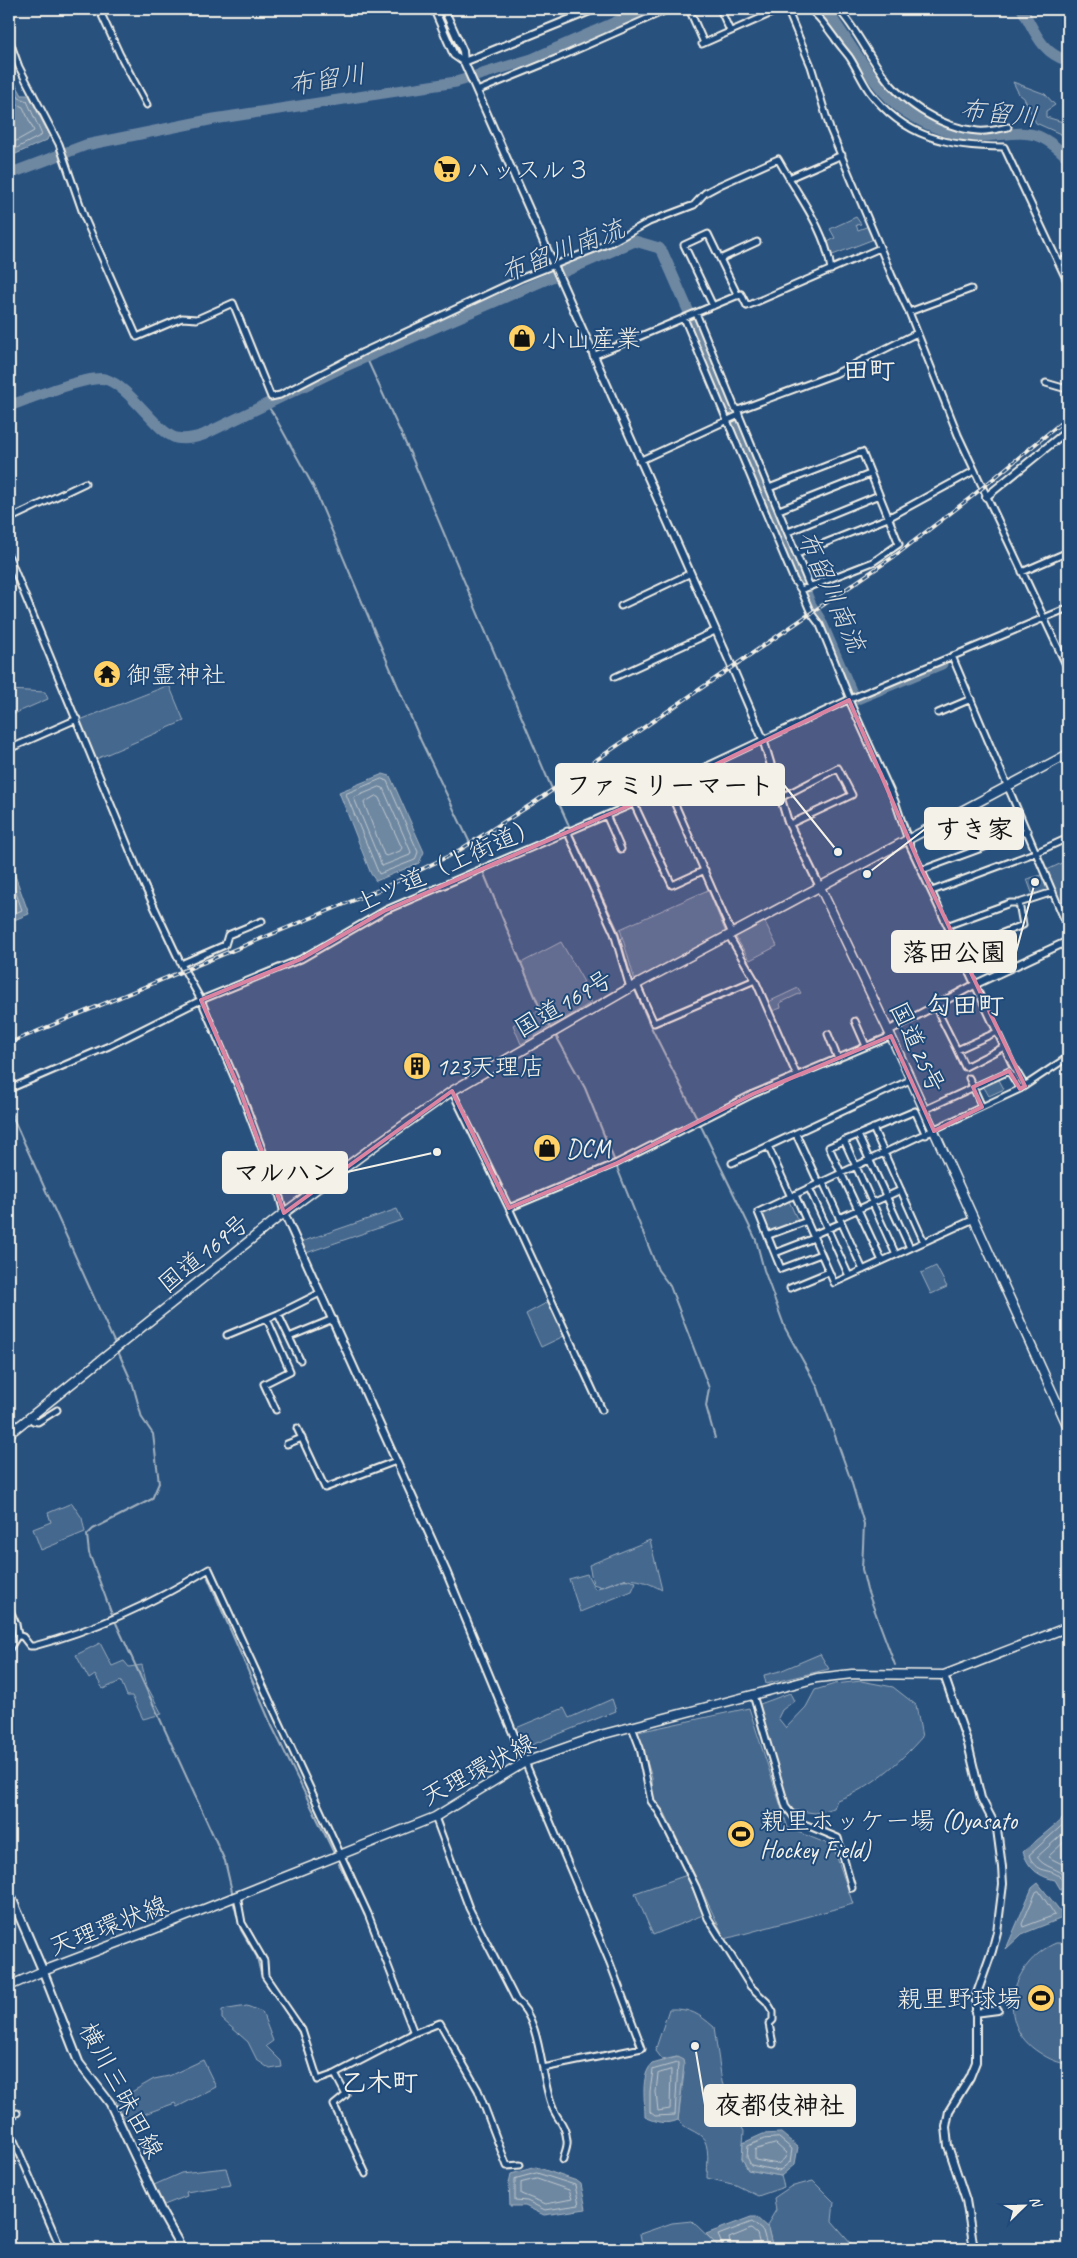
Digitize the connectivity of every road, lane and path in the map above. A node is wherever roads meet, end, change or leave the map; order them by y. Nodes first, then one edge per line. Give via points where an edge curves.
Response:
1 (99, 9) edge
2 (434, 9) edge
3 (444, 9) edge
4 (595, 9) edge
5 (669, 9) edge
6 (689, 9) edge
7 (720, 9) edge
8 (781, 9) edge
9 (787, 9) edge
10 (809, 9) edge
11 (838, 9) edge
12 (730, 31) junction
13 (9, 39) edge
14 (11, 53) edge
15 (465, 64) junction
16 (476, 88) junction
17 (147, 105) dead end
18 (1008, 127) dead end
19 (842, 155) junction
20 (789, 178) junction
21 (757, 242) dead end
22 (880, 248) junction
23 (1068, 258) edge
24 (720, 259) junction
25 (1059, 263) junction
26 (553, 265) junction
27 (830, 270) junction
28 (1068, 283) edge
29 (970, 288) dead end
30 (738, 296) junction
31 (713, 306) junction
32 (909, 312) junction
33 (696, 313) junction
34 (684, 318) junction
35 (917, 334) junction
36 (593, 356) junction
37 (1046, 383) dead end
38 (1068, 386) edge
39 (739, 413) junction
40 (728, 420) junction
41 (1068, 430) edge
42 (639, 461) junction
43 (974, 471) junction
44 (870, 474) junction
45 (85, 483) dead end
46 (769, 488) junction
47 (879, 495) junction
48 (986, 497) junction
49 (778, 510) junction
50 (888, 518) junction
51 (9, 519) edge
52 (788, 532) junction
53 (1068, 552) edge
54 (797, 554) junction
55 (9, 557) edge
56 (1022, 572) junction
57 (689, 574) junction
58 (810, 587) junction
59 (801, 590) junction
60 (621, 606) dead end
61 (1068, 608) edge
62 (1045, 619) junction
63 (715, 631) junction
64 (952, 656) junction
65 (1068, 669) edge
66 (615, 677) dead end
67 (850, 699) junction
68 (971, 699) junction
69 (938, 713) dead end
70 (78, 719) junction
71 (763, 739) junction
72 (9, 750) edge
73 (1068, 754) edge
74 (667, 786) junction
75 (1009, 786) junction
76 (780, 798) junction
77 (634, 804) junction
78 (606, 815) junction
79 (790, 824) junction
80 (567, 831) junction
81 (1028, 831) junction
82 (1068, 838) edge
83 (908, 840) junction
84 (621, 849) dead end
85 (1037, 852) junction
86 (705, 870) junction
87 (922, 870) junction
88 (820, 887) junction
89 (932, 891) junction
90 (1053, 892) junction
91 (1018, 904) junction
92 (262, 921) dead end
93 (949, 925) junction
94 (1068, 928) edge
95 (1000, 934) dead end
96 (731, 935) junction
97 (1068, 941) edge
98 (181, 964) junction
99 (755, 980) junction
100 (976, 984) junction
101 (633, 986) junction
102 (201, 1000) junction
103 (935, 1006) junction
104 (855, 1021) dead end
105 (997, 1032) junction
106 (889, 1033) junction
107 (828, 1034) dead end
108 (866, 1046) junction
109 (1004, 1047) junction
110 (957, 1050) junction
111 (1068, 1057) edge
112 (838, 1059) junction
113 (797, 1076) junction
114 (969, 1078) dead end
115 (910, 1080) junction
116 (973, 1087) junction
117 (1023, 1087) junction
118 (9, 1089) edge
119 (452, 1092) junction
120 (982, 1107) junction
121 (924, 1110) junction
122 (873, 1128) junction
123 (934, 1131) junction
124 (796, 1134) junction
125 (858, 1135) junction
126 (926, 1135) junction
127 (844, 1140) junction
128 (768, 1146) junction
129 (884, 1154) junction
130 (870, 1161) junction
131 (732, 1163) dead end
132 (856, 1167) junction
133 (842, 1174) junction
134 (821, 1183) junction
135 (809, 1188) junction
136 (901, 1190) junction
137 (793, 1196) junction
138 (886, 1197) junction
139 (873, 1203) junction
140 (509, 1208) junction
141 (858, 1210) junction
142 (284, 1213) junction
143 (974, 1219) junction
144 (840, 1220) junction
145 (806, 1221) junction
146 (828, 1229) junction
147 (769, 1235) junction
148 (814, 1237) junction
149 (924, 1242) junction
150 (910, 1248) junction
151 (775, 1253) junction
152 (821, 1254) junction
153 (896, 1255) junction
154 (882, 1261) junction
155 (863, 1270) junction
156 (829, 1272) junction
157 (849, 1276) junction
158 (790, 1288) dead end
159 (320, 1293) junction
160 (278, 1314) junction
161 (267, 1319) junction
162 (332, 1320) junction
163 (226, 1335) dead end
164 (289, 1337) junction
165 (300, 1360) dead end
166 (57, 1410) dead end
167 (276, 1410) dead end
168 (602, 1410) dead end
169 (1065, 1412) edge
170 (30, 1417) junction
171 (1068, 1427) edge
172 (297, 1428) dead end
173 (9, 1434) edge
174 (302, 1438) junction
175 (287, 1444) dead end
176 (396, 1461) junction
177 (9, 1608) edge
178 (1068, 1627) edge
179 (18, 1635) junction
180 (9, 1649) edge
181 (944, 1675) junction
182 (753, 1695) junction
183 (632, 1727) junction
184 (525, 1762) junction
185 (435, 1817) junction
186 (340, 1855) junction
187 (852, 1888) dead end
188 (9, 1892) edge
189 (237, 1896) junction
190 (43, 1970) junction
191 (9, 1986) edge
192 (998, 2010) dead end
193 (975, 2013) junction
194 (414, 2033) junction
195 (773, 2044) dead end
196 (543, 2068) junction
197 (335, 2074) junction
198 (17, 2113) dead end
199 (9, 2117) edge
200 (9, 2129) edge
201 (562, 2160) dead end
202 (520, 2165) dead end
203 (366, 2174) dead end
204 (61, 2249) edge
205 (182, 2249) edge
206 (974, 2249) edge

1 - 17 street
2 - 15 street via 454,55
3 - 15 street via 463,51
4 - 15 street
5 - 16 street via 558,58
6 - 12 street via 703,43
7 - 12 street
8 - 12 street
9 - 19 street
10 - 25 street via 840,44 869,91 902,123 921,134 968,147 1004,146
11 - 18 street via 866,46 878,69 906,100 945,122 965,129 992,131
13 - 14 street
14 - 26 street via 59,144 84,218 137,337 182,318 197,319 233,303 271,397
15 - 16 street
16 - 26 street
19 - 20 street
19 - 22 street
20 - 26 street via 778,159 704,193 694,205
20 - 27 street via 816,223 829,254
21 - 24 street
22 - 27 street
22 - 32 street
23 - 25 street
24 - 30 street
24 - 31 street via 708,234 684,245
25 - 28 street
26 - 36 street
27 - 30 street via 747,306 741,294
29 - 32 street
30 - 31 street
31 - 33 street
32 - 35 street
33 - 34 street
33 - 39 street
34 - 36 street
34 - 40 street
35 - 39 street via 835,374
35 - 43 street
36 - 42 street
37 - 38 street via 1063,388
39 - 40 street
39 - 46 street
40 - 42 street
40 - 59 street
41 - 48 street
42 - 57 street
43 - 48 street
43 - 50 street
44 - 46 street via 862,452
44 - 47 street
44 - 49 street
45 - 51 street
46 - 49 street
47 - 50 street
47 - 52 street
48 - 56 street
49 - 52 street
50 - 54 street
50 - 58 street via 899,544 873,562
52 - 54 street
53 - 56 street
54 - 58 street
55 - 70 street
56 - 62 street
57 - 60 street
57 - 63 street
58 - 59 street
59 - 67 street via 820,625
61 - 62 street, 上ツ道（上街道）
62 - 64 street, 上ツ道（上街道）
62 - 65 street
63 - 66 street
63 - 71 street
64 - 67 street, 上ツ道（上街道）
64 - 68 street
67 - 71 street, 上ツ道（上街道）
67 - 83 street via 895,801
68 - 69 street
68 - 75 street
70 - 72 street
70 - 98 street
71 - 74 street, 上ツ道（上街道）
71 - 76 street
73 - 75 main road
74 - 77 street, 上ツ道（上街道）
74 - 86 street
75 - 81 street
75 - 83 main road
76 - 79 street
76 - 79 street via 838,768 852,795
77 - 78 street, 上ツ道（上街道）
77 - 86 street via 672,885
78 - 80 street, 上ツ道（上街道）
78 - 84 street
79 - 88 street
80 - 101 street via 614,933
80 - 102 street, 上ツ道（上街道） via 384,911 301,959
81 - 85 street
81 - 87 street
82 - 85 street
83 - 87 street
83 - 88 main road
85 - 89 street
85 - 90 street
86 - 96 street
87 - 89 street
88 - 96 main road, 国道169号
88 - 106 main road, 国道25号
89 - 93 street
90 - 91 street
90 - 94 street
91 - 93 street via 1010,903
91 - 95 street via 1023,925
92 - 98 street via 228,935 225,945
93 - 100 street
96 - 99 street
96 - 101 main road, 国道169号
97 - 100 street
98 - 102 street
99 - 101 street via 654,1023
99 - 113 street
100 - 103 street
100 - 105 street
101 - 119 main road, 国道169号
102 - 118 street, 上ツ道（上街道） via 109,1046
102 - 142 street via 241,1093
103 - 106 street
103 - 110 street
104 - 108 street
105 - 109 street
105 - 110 street
106 - 108 street
106 - 115 main road, 国道25号
107 - 112 street
108 - 112 street
109 - 110 street via 965,1067
109 - 117 street
111 - 117 street
112 - 113 street
113 - 140 street via 753,1094 617,1163
114 - 116 street
115 - 121 main road, 国道25号
115 - 124 street
116 - 117 street via 1009,1071
116 - 120 street
116 - 121 street
117 - 120 street
119 - 140 street
119 - 142 main road, 国道169号
120 - 123 street
121 - 123 main road, 国道25号
122 - 125 street
122 - 126 street via 915,1111
122 - 129 street
123 - 126 street
123 - 143 main road, 国道25号
124 - 128 street
124 - 134 street
125 - 127 street
125 - 130 street
126 - 129 street
127 - 132 street
127 - 133 street via 830,1147
128 - 131 street
128 - 137 street
129 - 130 street
129 - 136 street
130 - 132 street
130 - 138 street
132 - 133 street
132 - 139 street
133 - 134 street
133 - 141 street
134 - 135 street
134 - 144 street
135 - 137 street
135 - 146 street
136 - 138 street
136 - 149 street
137 - 145 street
137 - 147 street via 758,1212
138 - 139 street
138 - 150 street
139 - 141 street
139 - 153 street
140 - 168 street
141 - 144 street
141 - 154 street
142 - 159 street
142 - 170 main road, 国道169号
143 - 149 street
143 - 169 main road, 国道25号
144 - 146 street
144 - 155 street
145 - 147 street
145 - 148 street
146 - 148 street
146 - 157 street
147 - 151 street
148 - 151 street
148 - 152 street
149 - 150 street
150 - 153 street
151 - 152 street via 781,1269
152 - 156 street
153 - 154 street
154 - 155 street
155 - 157 street
156 - 157 street via 834,1283
156 - 158 street
159 - 160 street
159 - 162 street
160 - 161 street
160 - 164 street
161 - 163 street
161 - 167 street via 290,1372 264,1384
162 - 164 street
162 - 176 street
164 - 165 street
166 - 170 street via 38,1422
169 - 171 main road, 国道25号
170 - 173 main road, 国道169号
172 - 174 street
174 - 175 street
174 - 176 street via 325,1488
176 - 184 street
177 - 179 street
178 - 181 main road, 天理環状線
179 - 180 street
179 - 186 street via 34,1646 76,1634 156,1598 209,1569
181 - 182 main road, 天理環状線 via 852,1674 817,1678
181 - 193 street via 968,1744 981,1798 997,1830 1002,1867 1003,1884 996,1932 976,1996
182 - 183 main road, 天理環状線
182 - 187 street via 786,1808 797,1821 838,1838
183 - 184 main road, 天理環状線 via 583,1740
183 - 195 street via 640,1748 651,1801 671,1835 708,1918 750,1986 773,2012 770,2024
184 - 185 main road, 天理環状線
184 - 196 street via 610,1963 642,2048
185 - 186 main road, 天理環状線
185 - 196 street via 469,1908 516,2000 524,2007 532,2024
186 - 189 main road, 天理環状線
186 - 194 street via 368,1914
188 - 190 main road, 横川三昧田線
189 - 190 main road, 天理環状線
189 - 197 street via 242,1923 264,1961 265,1976 302,2030 318,2080
190 - 191 main road, 天理環状線
190 - 205 main road, 横川三昧田線 via 79,2063 110,2103
192 - 193 street
193 - 206 street via 976,2062 950,2111 946,2127 948,2146 966,2200
194 - 197 street
194 - 202 street via 440,2023 478,2090 507,2166
196 - 201 street via 552,2107 564,2125 568,2144
197 - 203 street via 346,2095 334,2106
198 - 199 street
200 - 204 street

